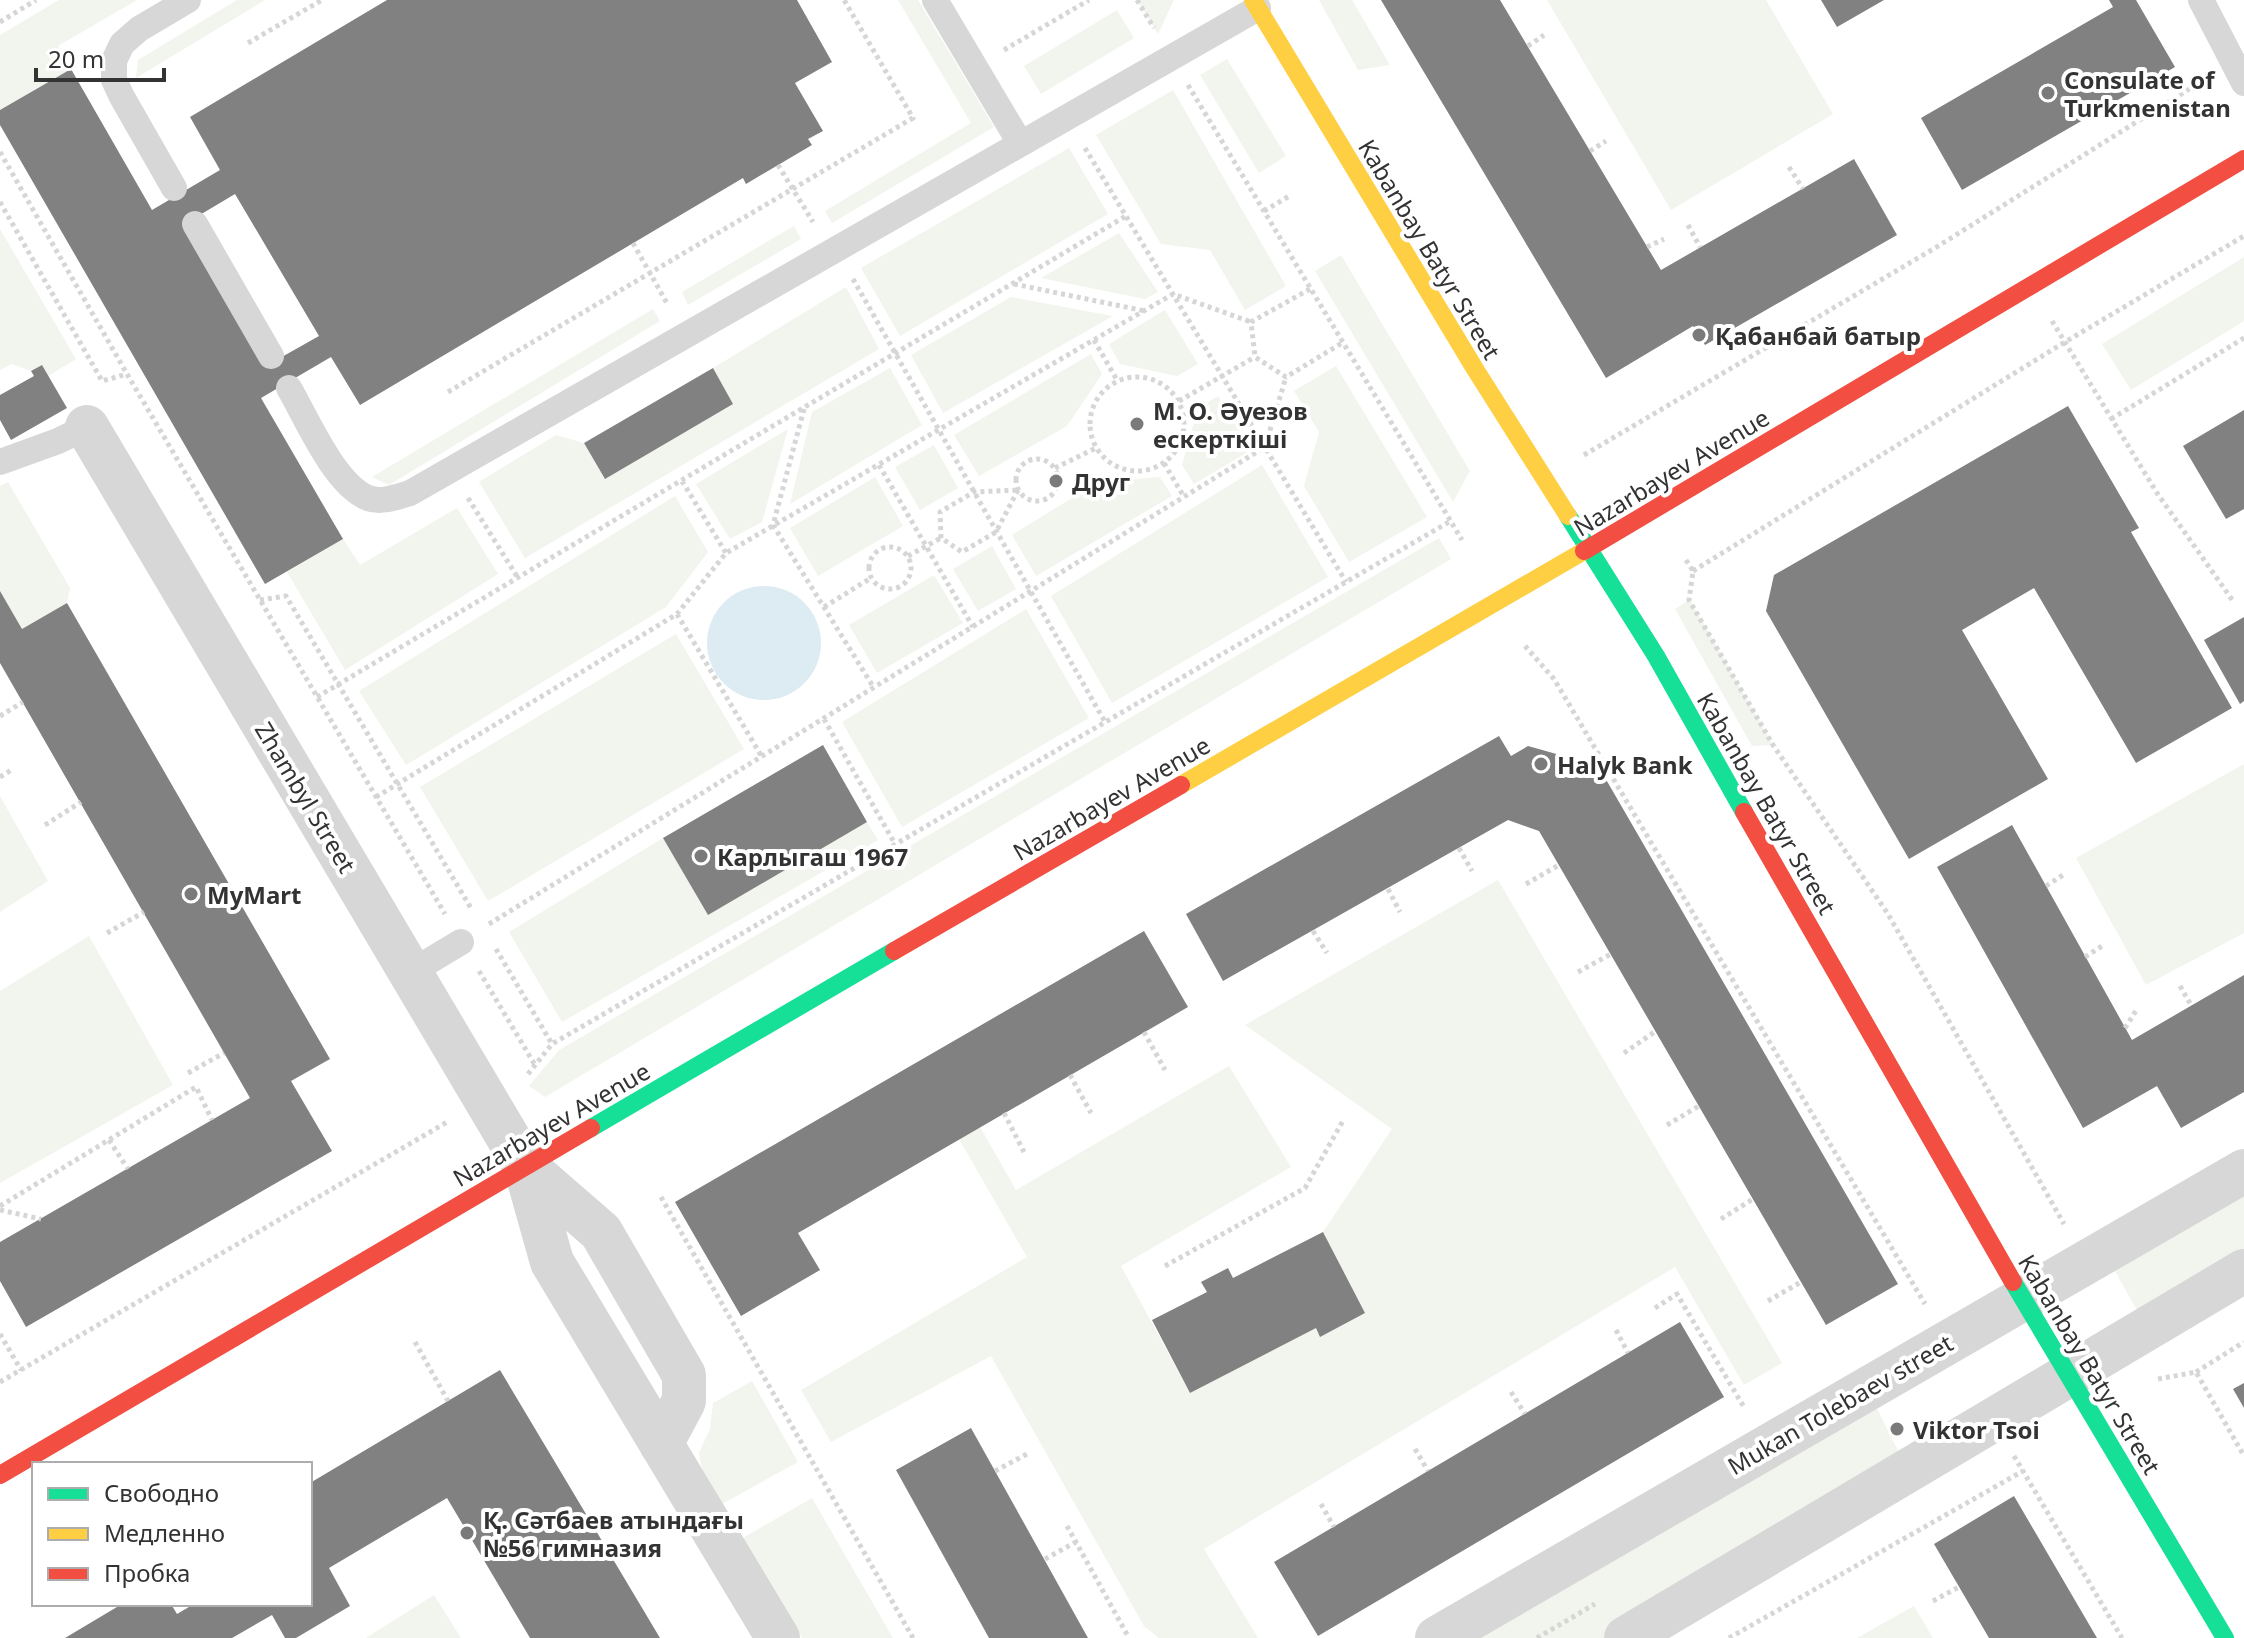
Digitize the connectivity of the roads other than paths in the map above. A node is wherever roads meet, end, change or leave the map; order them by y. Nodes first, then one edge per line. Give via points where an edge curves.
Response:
1 (188, 0) edge
2 (935, 0) edge
3 (2201, 0) edge
4 (1255, 4) edge
5 (2244, 83) edge
6 (1020, 143) junction
7 (2244, 159) edge
8 (174, 188) dead end
9 (195, 224) dead end
10 (271, 356) dead end
11 (289, 388) dead end
12 (87, 427) joint
13 (0, 462) edge
14 (1589, 548) junction
15 (472, 935) road end
16 (411, 972) junction
17 (525, 1166) junction
18 (2244, 1171) edge
19 (2244, 1271) edge
20 (2022, 1298) junction
21 (2068, 1376) junction
22 (0, 1475) edge
23 (778, 1638) edge
24 (1437, 1638) edge
25 (1626, 1638) edge
26 (2225, 1638) edge

1 - 8 lane via 139,29 122,44 114,61 114,80 122,97
2 - 6 lane
3 - 5 lane
4 - 6 lane
4 - 14 main road, Kabanbay Batyr Street
6 - 11 lane via 410,493 369,499 349,486
7 - 14 main road, Nazarbayev Avenue
9 - 10 lane
12 - 13 lane
12 - 16 street, Zhambyl Street
14 - 17 main road, Nazarbayev Avenue
14 - 20 main road, Kabanbay Batyr Street
15 - 16 lane
16 - 17 street, Zhambyl Street
17 - 22 main road, Nazarbayev Avenue
17 - 23 street, Zhambyl Street via 601,1232 684,1375 684,1401 661,1444
18 - 20 street, Mukan Tolebaev street
19 - 21 street
20 - 21 main road, Kabanbay Batyr Street
20 - 24 street, Mukan Tolebaev street
21 - 25 street
21 - 26 main road, Kabanbay Batyr Street

